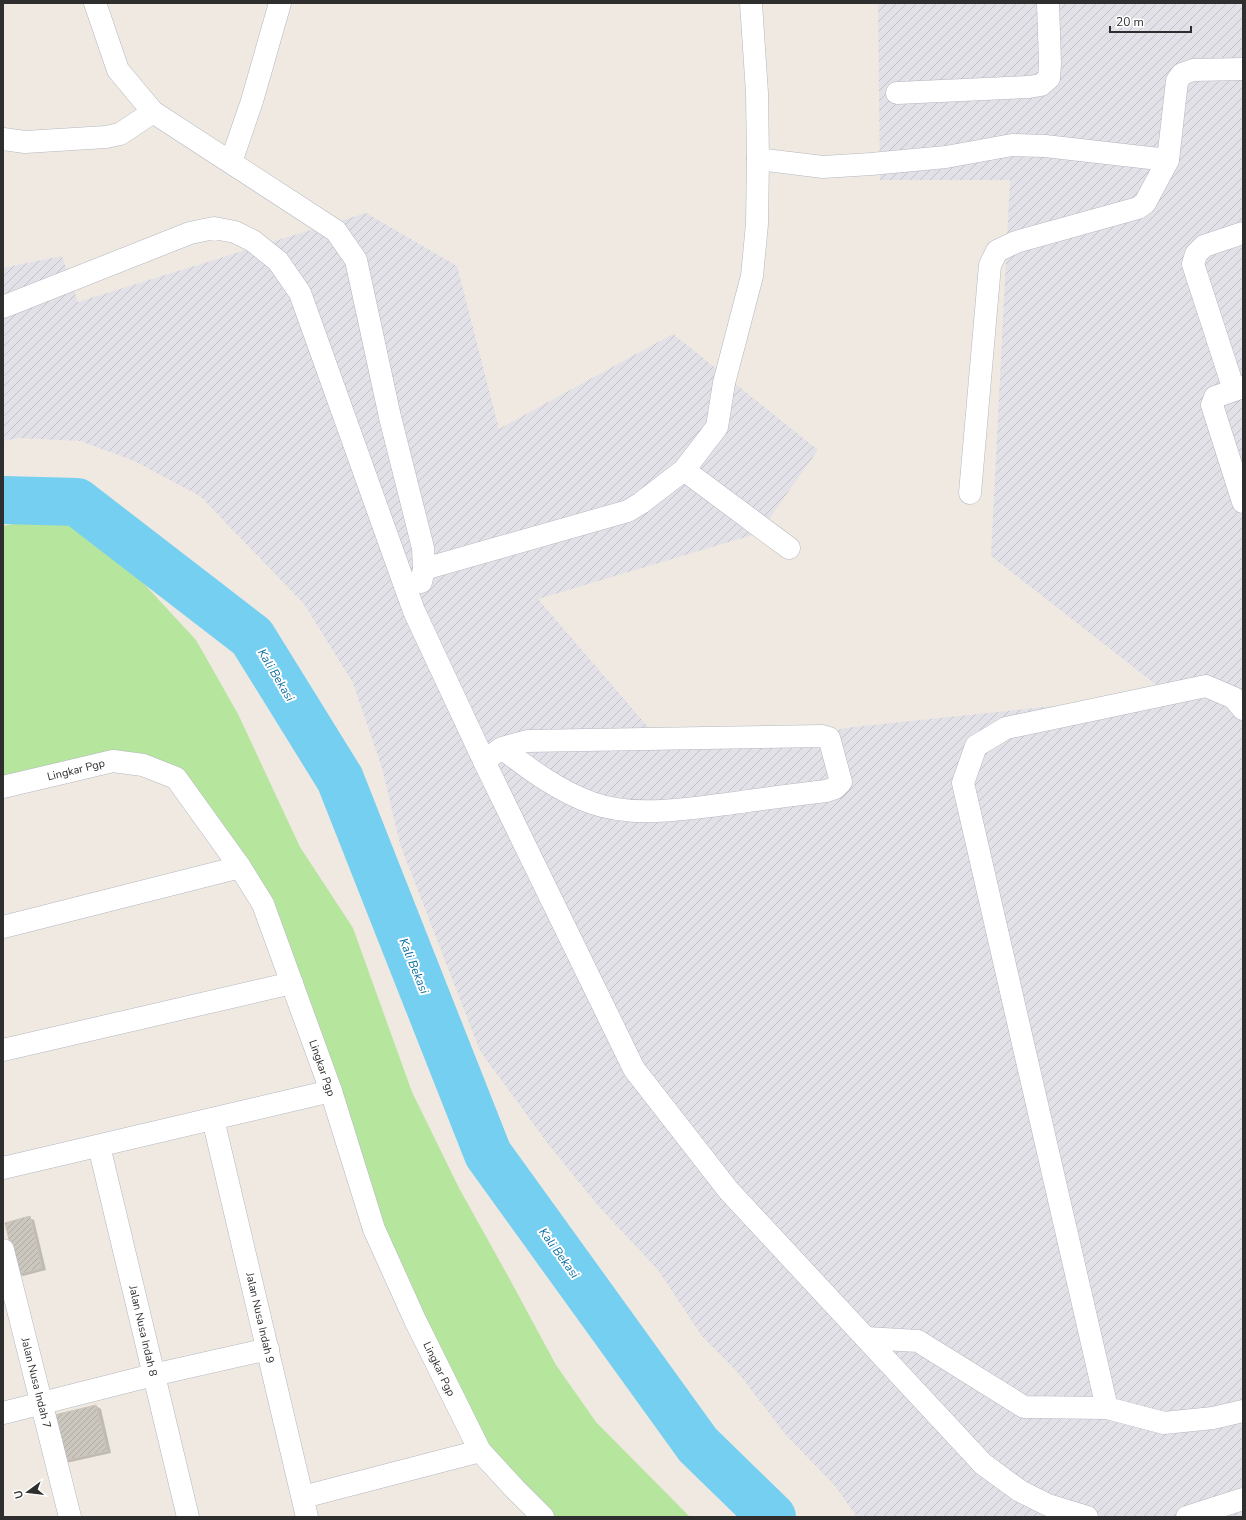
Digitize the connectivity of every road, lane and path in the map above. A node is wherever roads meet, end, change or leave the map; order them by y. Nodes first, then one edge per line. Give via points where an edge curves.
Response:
1 (95, 3) edge
2 (280, 3) edge
3 (751, 3) edge
4 (1048, 3) edge
5 (1243, 69) edge
6 (897, 93) dead end
7 (153, 112) junction
8 (3, 139) edge
9 (758, 159) junction
10 (1168, 160) junction
11 (231, 162) junction
12 (1243, 234) edge
13 (3, 307) edge
14 (1238, 388) edge
15 (684, 470) junction
16 (970, 493) dead end
17 (1243, 502) edge
18 (789, 548) dead end
19 (424, 569) junction
20 (414, 611) junction
21 (1243, 710) edge
22 (502, 748) junction
23 (484, 761) junction
24 (3, 787) edge
25 (240, 867) junction
26 (3, 927) edge
27 (292, 983) junction
28 (3, 1050) edge
29 (331, 1091) junction
30 (213, 1119) junction
31 (98, 1146) junction
32 (3, 1168) edge
33 (3, 1250) edge
34 (866, 1338) junction
35 (268, 1349) junction
36 (153, 1375) junction
37 (41, 1403) junction
38 (1107, 1408) junction
39 (1243, 1411) edge
40 (3, 1413) edge
41 (480, 1451) junction
42 (1243, 1499) edge
43 (305, 1507) edge
44 (70, 1517) edge
45 (188, 1517) edge
46 (543, 1517) edge
47 (1087, 1517) edge
48 (1187, 1517) edge

1 - 7 street via 118,70
2 - 11 street via 252,101
3 - 9 street
4 - 6 street via 1049,78 1041,85
5 - 10 street via 1193,70 1182,74 1177,81
7 - 8 street via 120,134 106,137 26,142
7 - 11 street
9 - 10 street via 823,166 871,164 946,157 1012,145 1045,146
9 - 15 street via 757,224 752,276 724,383 717,427
10 - 16 street via 1145,203 1138,208 1016,242 997,251 990,265
11 - 19 street via 336,231 356,260 390,417 423,548
12 - 14 street via 1204,246 1196,254 1193,264
13 - 20 street via 190,233 214,228 235,232 253,241 278,261 300,293
14 - 17 street via 1215,397 1212,405
15 - 18 street
15 - 19 street via 628,511
19 - 20 street
20 - 23 street
21 - 38 street via 1234,698 1206,686 1006,728 976,746 963,783
22 - 22 street via 527,741 822,736 829,738 841,782 835,788 826,791 675,810 625,811 593,803 565,791 529,769
22 - 23 street
23 - 34 street via 634,1068 729,1191
24 - 25 street, Lingkar Pgp via 113,761 143,765 176,778
25 - 26 street
25 - 27 street, Lingkar Pgp via 263,904
27 - 28 street
27 - 29 street, Lingkar Pgp
29 - 30 street
29 - 41 street, Lingkar Pgp via 374,1229 415,1320
30 - 31 street
30 - 35 street, Jalan Nusa Indah 9
31 - 32 street
31 - 36 street, Jalan Nusa Indah 8
33 - 37 street, Jalan Nusa Indah 7
34 - 38 street via 918,1341 1024,1407
34 - 47 street via 983,1464 1020,1491 1048,1505
35 - 36 street
35 - 43 street, Jalan Nusa Indah 9
36 - 37 street
36 - 45 street, Jalan Nusa Indah 8
37 - 40 street
37 - 44 street, Jalan Nusa Indah 7
38 - 39 street via 1164,1423 1213,1418
41 - 43 street
41 - 46 street, Lingkar Pgp
42 - 48 street

